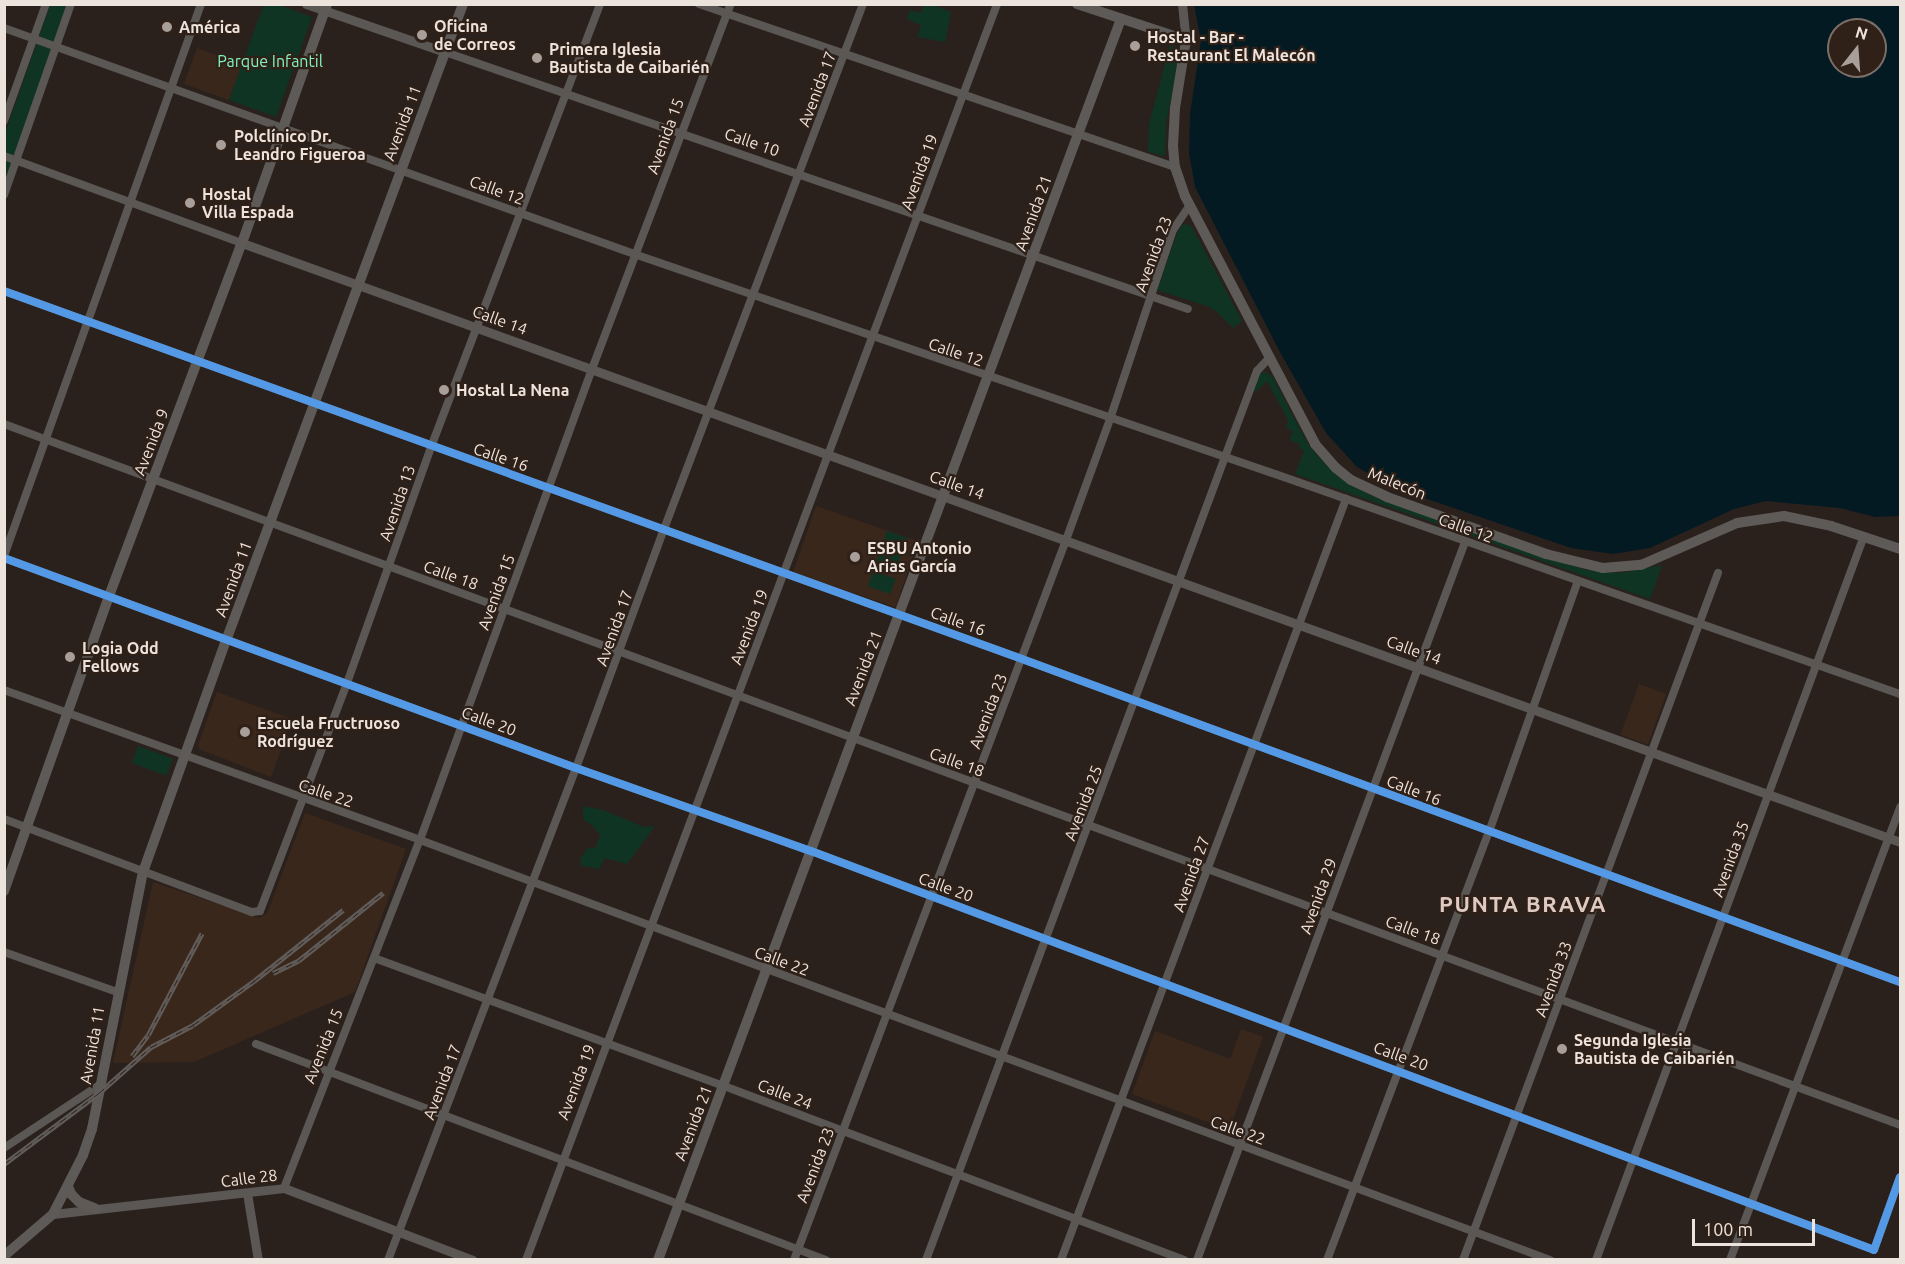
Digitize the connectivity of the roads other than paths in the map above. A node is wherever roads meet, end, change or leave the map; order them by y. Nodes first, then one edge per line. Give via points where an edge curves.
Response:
1 (45, 4) edge
2 (71, 4) edge
3 (201, 4) edge
4 (306, 4) edge
5 (463, 4) edge
6 (600, 4) edge
7 (699, 4) edge
8 (730, 4) edge
9 (863, 4) edge
10 (997, 4) edge
11 (1077, 4) edge
12 (1182, 4) edge
13 (326, 8) edge
14 (727, 14) junction
15 (1121, 19) junction
16 (4, 28) edge
17 (34, 38) junction
18 (1186, 40) junction
19 (57, 47) junction
20 (445, 52) junction
21 (844, 54) junction
22 (172, 87) junction
23 (566, 94) junction
24 (963, 95) junction
25 (4, 121) edge
26 (283, 128) junction
27 (682, 134) junction
28 (1078, 134) junction
29 (4, 156) edge
30 (16, 161) junction
31 (1175, 167) junction
32 (400, 170) junction
33 (798, 174) junction
34 (4, 195) edge
35 (131, 202) junction
36 (1190, 205) junction
37 (520, 213) junction
38 (918, 216) junction
39 (242, 243) junction
40 (637, 255) junction
41 (1033, 255) junction
42 (357, 285) junction
43 (4, 291) edge
44 (754, 296) junction
45 (1152, 296) junction
46 (1188, 309) dead end
47 (88, 321) junction
48 (477, 328) junction
49 (871, 337) junction
50 (1269, 359) junction
51 (197, 362) junction
52 (592, 369) junction
53 (988, 377) junction
54 (315, 405) junction
55 (708, 411) junction
56 (1110, 419) junction
57 (4, 424) edge
58 (46, 440) junction
59 (431, 447) junction
60 (828, 454) junction
61 (1226, 458) junction
62 (153, 479) junction
63 (550, 488) junction
64 (943, 496) junction
65 (1346, 499) junction
66 (270, 522) junction
67 (664, 529) junction
68 (1864, 536) junction
69 (1066, 540) junction
70 (1464, 542) junction
71 (1900, 549) edge
72 (4, 557) edge
73 (390, 566) junction
74 (784, 573) junction
75 (1718, 573) dead end
76 (1578, 581) junction
77 (1180, 582) junction
78 (109, 596) junction
79 (505, 609) junction
80 (899, 614) junction
81 (1699, 623) junction
82 (1299, 624) junction
83 (227, 638) junction
84 (620, 652) junction
85 (1022, 659) junction
86 (1818, 664) junction
87 (1418, 667) junction
88 (347, 684) junction
89 (4, 690) edge
90 (1900, 694) edge
91 (738, 695) junction
92 (1136, 701) junction
93 (1533, 709) junction
94 (67, 713) junction
95 (462, 726) junction
96 (853, 738) junction
97 (1253, 745) junction
98 (1652, 752) junction
99 (185, 756) junction
100 (576, 768) junction
101 (975, 783) junction
102 (1373, 788) junction
103 (1769, 794) junction
104 (302, 799) junction
105 (1900, 807) edge
106 (694, 810) junction
107 (4, 819) edge
108 (1088, 824) junction
109 (27, 828) junction
110 (1489, 832) junction
111 (1889, 837) junction
112 (420, 840) junction
113 (1900, 842) edge
114 (812, 851) junction
115 (1207, 868) junction
116 (143, 872) junction
117 (1605, 876) junction
118 (531, 884) junction
119 (5, 888) edge
120 (933, 896) junction
121 (1326, 912) junction
122 (1723, 919) junction
123 (650, 927) junction
124 (1047, 939) junction
125 (4, 952) edge
126 (1442, 955) junction
127 (374, 958) junction
128 (1841, 960) junction
129 (766, 970) junction
130 (1900, 982) edge
131 (1165, 983) junction
132 (117, 992) junction
133 (1560, 998) junction
134 (488, 1001) junction
135 (887, 1015) junction
136 (1284, 1027) junction
137 (1676, 1041) junction
138 (606, 1043) junction
139 (256, 1044) dead end
140 (1001, 1057) junction
141 (1400, 1071) junction
142 (328, 1073) junction
143 (101, 1084) junction
144 (1795, 1085) junction
145 (724, 1086) junction
146 (1120, 1101) junction
147 (1517, 1114) junction
148 (443, 1117) junction
149 (1900, 1125) edge
150 (842, 1130) junction
151 (1240, 1145) junction
152 (4, 1148) edge
153 (1633, 1158) junction
154 (561, 1161) junction
155 (958, 1173) junction
156 (1900, 1176) edge
157 (68, 1186) junction
158 (284, 1188) junction
159 (1356, 1188) junction
160 (247, 1193) junction
161 (1752, 1203) junction
162 (678, 1206) junction
163 (96, 1209) junction
164 (53, 1214) junction
165 (1076, 1219) junction
166 (399, 1231) junction
167 (1473, 1231) junction
168 (798, 1249) junction
169 (4, 1256) edge
170 (258, 1260) edge
171 (388, 1260) edge
172 (473, 1260) edge
173 (526, 1260) edge
174 (658, 1260) edge
175 (794, 1260) edge
176 (826, 1260) edge
177 (926, 1260) edge
178 (1061, 1260) edge
179 (1184, 1260) edge
180 (1197, 1260) edge
181 (1328, 1260) edge
182 (1463, 1260) edge
183 (1550, 1260) edge
184 (1596, 1260) edge
185 (1730, 1260) edge

1 - 17 street
2 - 19 street
3 - 22 street
4 - 13 street, Calle 10
5 - 20 main road, Avenida 11
6 - 23 street, Avenida 13
7 - 14 street
8 - 14 street, Avenida 15
9 - 21 street, Avenida 17
10 - 24 street, Avenida 19
11 - 15 main road
12 - 18 street, Malecón
13 - 20 street, Calle 10
13 - 26 main road, Avenida 9
14 - 21 street
14 - 27 street, Avenida 15
15 - 18 main road
15 - 28 main road, Avenida 21
16 - 17 street, Calle 12
17 - 19 street, Calle 12
17 - 25 street
18 - 31 main road, Malecón via 1175,108
19 - 22 street, Calle 12
19 - 30 street
20 - 23 street, Calle 10
20 - 32 main road, Avenida 11
21 - 24 street
21 - 33 street, Avenida 17
22 - 26 street, Calle 12
22 - 35 street
23 - 27 street, Calle 10
23 - 37 street, Avenida 13
24 - 28 street
24 - 38 street, Avenida 19
26 - 32 street, Calle 12
26 - 39 main road, Avenida 9
27 - 33 street, Calle 10
27 - 40 street, Avenida 15
28 - 31 street
28 - 41 main road, Avenida 21
29 - 30 street, Calle 14
30 - 34 street
30 - 35 street, Calle 14
31 - 36 main road, Malecón
32 - 37 street, Calle 12
32 - 42 main road, Avenida 11
33 - 38 street, Calle 10
33 - 44 street, Avenida 17
35 - 39 street, Calle 14
35 - 47 street
36 - 45 street, Avenida 23 via 1173,230
36 - 50 main road, Malecón
37 - 40 street, Calle 12
37 - 48 street, Avenida 13
38 - 41 street, Calle 10
38 - 49 street, Avenida 19
39 - 42 street, Calle 14
39 - 51 main road, Avenida 9
40 - 44 street, Calle 12
40 - 52 street, Avenida 15
41 - 45 street, Calle 10
41 - 53 main road, Avenida 21
42 - 48 street, Calle 14
42 - 54 main road, Avenida 11
43 - 47 street, Calle 16
44 - 49 street, Calle 12
44 - 55 street, Avenida 17
45 - 46 street, Calle 10
45 - 56 street, Avenida 23
47 - 51 street, Calle 16
47 - 58 street
48 - 52 street, Calle 14
48 - 59 street, Avenida 13
49 - 53 street, Calle 12
49 - 60 street, Avenida 19
50 - 61 street, Avenida 25 via 1257,371
50 - 68 main road, Malecón via 1315,444 1351,480 1387,497 1580,564 1603,568 1641,565 1737,523 1765,518 1802,518
51 - 54 street, Calle 16
51 - 62 main road, Avenida 9
52 - 55 street, Calle 14
52 - 63 street, Avenida 15
53 - 56 street, Calle 12
53 - 64 main road, Avenida 21
54 - 59 street, Calle 16
54 - 66 main road, Avenida 11
55 - 60 street, Calle 14
55 - 67 street, Avenida 17
56 - 61 street, Calle 12
56 - 69 street, Avenida 23
57 - 58 street, Calle 18
58 - 62 street, Calle 18
58 - 72 street
59 - 63 street, Calle 16
59 - 73 street, Avenida 13
60 - 64 street, Calle 14
60 - 74 street, Avenida 19
61 - 65 street, Calle 12
61 - 77 street, Avenida 25
62 - 66 street, Calle 18
62 - 78 main road, Avenida 9
63 - 67 street, Calle 16
63 - 79 street, Avenida 15
64 - 69 street, Calle 14
64 - 80 main road, Avenida 21
65 - 70 street, Calle 12
65 - 82 street, Avenida 27
66 - 73 street, Calle 18
66 - 83 main road, Avenida 11
67 - 74 street, Calle 16
67 - 84 street, Avenida 17
68 - 71 main road
68 - 86 street, Avenida 35
69 - 77 street, Calle 14
69 - 85 street, Avenida 23
70 - 76 street, Calle 12
70 - 87 street, Avenida 29
72 - 78 street, Calle 20
73 - 79 street, Calle 18
73 - 88 street, Avenida 13
74 - 80 street, Calle 16
74 - 91 street, Avenida 19
75 - 81 street, Avenida 33
76 - 81 street, Calle 12
76 - 93 street
77 - 82 street, Calle 14
77 - 92 street, Avenida 25
78 - 83 street, Calle 20
78 - 94 main road, Avenida 9
79 - 84 street, Calle 18
79 - 95 street, Avenida 15
80 - 85 street, Calle 16
80 - 96 main road, Avenida 21
81 - 86 street, Calle 12
81 - 98 street, Avenida 33
82 - 87 street, Calle 14
82 - 97 street, Avenida 27
83 - 88 street, Calle 20
83 - 99 main road, Avenida 11
84 - 91 street, Calle 18
84 - 100 street, Avenida 17
85 - 92 street, Calle 16
85 - 101 street, Avenida 23
86 - 90 street, Calle 12
86 - 103 street, Avenida 35
87 - 93 street, Calle 14
87 - 102 street, Avenida 29
88 - 95 street, Calle 20
88 - 104 street, Avenida 13
89 - 94 street, Calle 22
91 - 96 street, Calle 18
91 - 106 street, Avenida 19
92 - 97 street, Calle 16
92 - 108 street, Avenida 25
93 - 98 street, Calle 14
93 - 110 street
94 - 99 street, Calle 22
94 - 109 main road, Avenida 9
95 - 100 street, Calle 20
95 - 112 street, Avenida 15
96 - 101 street, Calle 18
96 - 114 main road, Avenida 21
97 - 102 street, Calle 16
97 - 115 street, Avenida 27
98 - 103 street, Calle 14
98 - 117 street, Avenida 33
99 - 104 street, Calle 22
99 - 116 main road, Avenida 11
100 - 106 street, Calle 20
100 - 118 street, Avenida 17
101 - 108 street, Calle 18
101 - 120 street, Avenida 23
102 - 110 street, Calle 16
102 - 121 street, Avenida 29
103 - 111 street, Calle 14
103 - 122 street, Avenida 35
104 - 112 street, Calle 22
104 - 116 street, Avenida 13 via 260,911 252,912
105 - 111 street
106 - 114 street, Calle 20
106 - 123 street, Avenida 19
107 - 109 street
108 - 115 street, Calle 18
108 - 124 street, Avenida 25
109 - 116 street
109 - 119 main road, Avenida 9
110 - 117 street, Calle 16
110 - 126 street
111 - 113 street, Calle 14
111 - 128 street
112 - 118 street, Calle 22
112 - 127 street, Avenida 15
114 - 120 street, Calle 20
114 - 129 main road, Avenida 21
115 - 121 street, Calle 18
115 - 131 street, Avenida 27
116 - 132 main road, Avenida 11
117 - 122 street, Calle 16
117 - 133 street, Avenida 33
118 - 123 street, Calle 22
118 - 134 street, Avenida 17
120 - 124 street, Calle 20
120 - 135 street, Avenida 23
121 - 126 street, Calle 18
121 - 136 street, Avenida 29
122 - 128 street, Calle 16
122 - 137 street, Avenida 35
123 - 129 street, Calle 22
123 - 138 street, Avenida 19
124 - 131 street, Calle 20
124 - 140 street, Avenida 25
125 - 132 street
126 - 133 street, Calle 18
126 - 141 street
127 - 134 street, Calle 24
127 - 142 street, Avenida 15
128 - 130 street, Calle 16
128 - 144 street
129 - 135 street, Calle 22
129 - 145 main road, Avenida 21
131 - 136 street, Calle 20
131 - 146 street, Avenida 27
132 - 143 main road, Avenida 11
133 - 137 street, Calle 18
133 - 147 street, Avenida 33
134 - 138 street, Calle 24
134 - 148 street, Avenida 17
135 - 140 street, Calle 22
135 - 150 street, Avenida 23
136 - 141 street, Calle 20
136 - 151 street, Avenida 29
137 - 144 street, Calle 18
137 - 153 street, Avenida 35
138 - 145 street, Calle 24
138 - 154 street, Avenida 19
139 - 142 street
140 - 146 street, Calle 22
140 - 155 street, Avenida 25
141 - 147 street, Calle 20
141 - 159 street
142 - 148 street
142 - 158 street, Avenida 15
143 - 152 street
143 - 157 main road, Avenida 11 via 92,1129
144 - 149 street, Calle 18
144 - 161 street
145 - 150 street, Calle 24
145 - 162 main road, Avenida 21
146 - 151 street, Calle 22
146 - 165 street, Avenida 27
147 - 153 street, Calle 20
147 - 167 street, Avenida 33
148 - 154 street
148 - 166 street, Avenida 17
150 - 155 street, Calle 24
150 - 168 street, Avenida 23
151 - 159 street, Calle 22
151 - 180 street, Avenida 29
153 - 161 street, Calle 20
153 - 184 street, Avenida 35
154 - 162 street
154 - 173 street, Avenida 19
155 - 165 street, Calle 24
155 - 177 street, Avenida 25
156 - 161 street, Calle 20 via 1874,1250
157 - 163 main road via 79,1202
157 - 164 main road, Avenida 11
158 - 160 street, Calle 28
158 - 166 street, Calle 28
159 - 167 street, Calle 22
159 - 181 street
160 - 163 street, Calle 28
160 - 170 street
161 - 185 street
162 - 168 street
162 - 174 main road, Avenida 21
163 - 164 street, Calle 28
164 - 169 main road, Avenida 11
165 - 178 street, Avenida 27
165 - 179 street, Calle 24
166 - 171 street, Avenida 17
166 - 172 street, Calle 28
167 - 182 street, Avenida 33
167 - 183 street, Calle 22
168 - 175 street, Avenida 23
168 - 176 street

